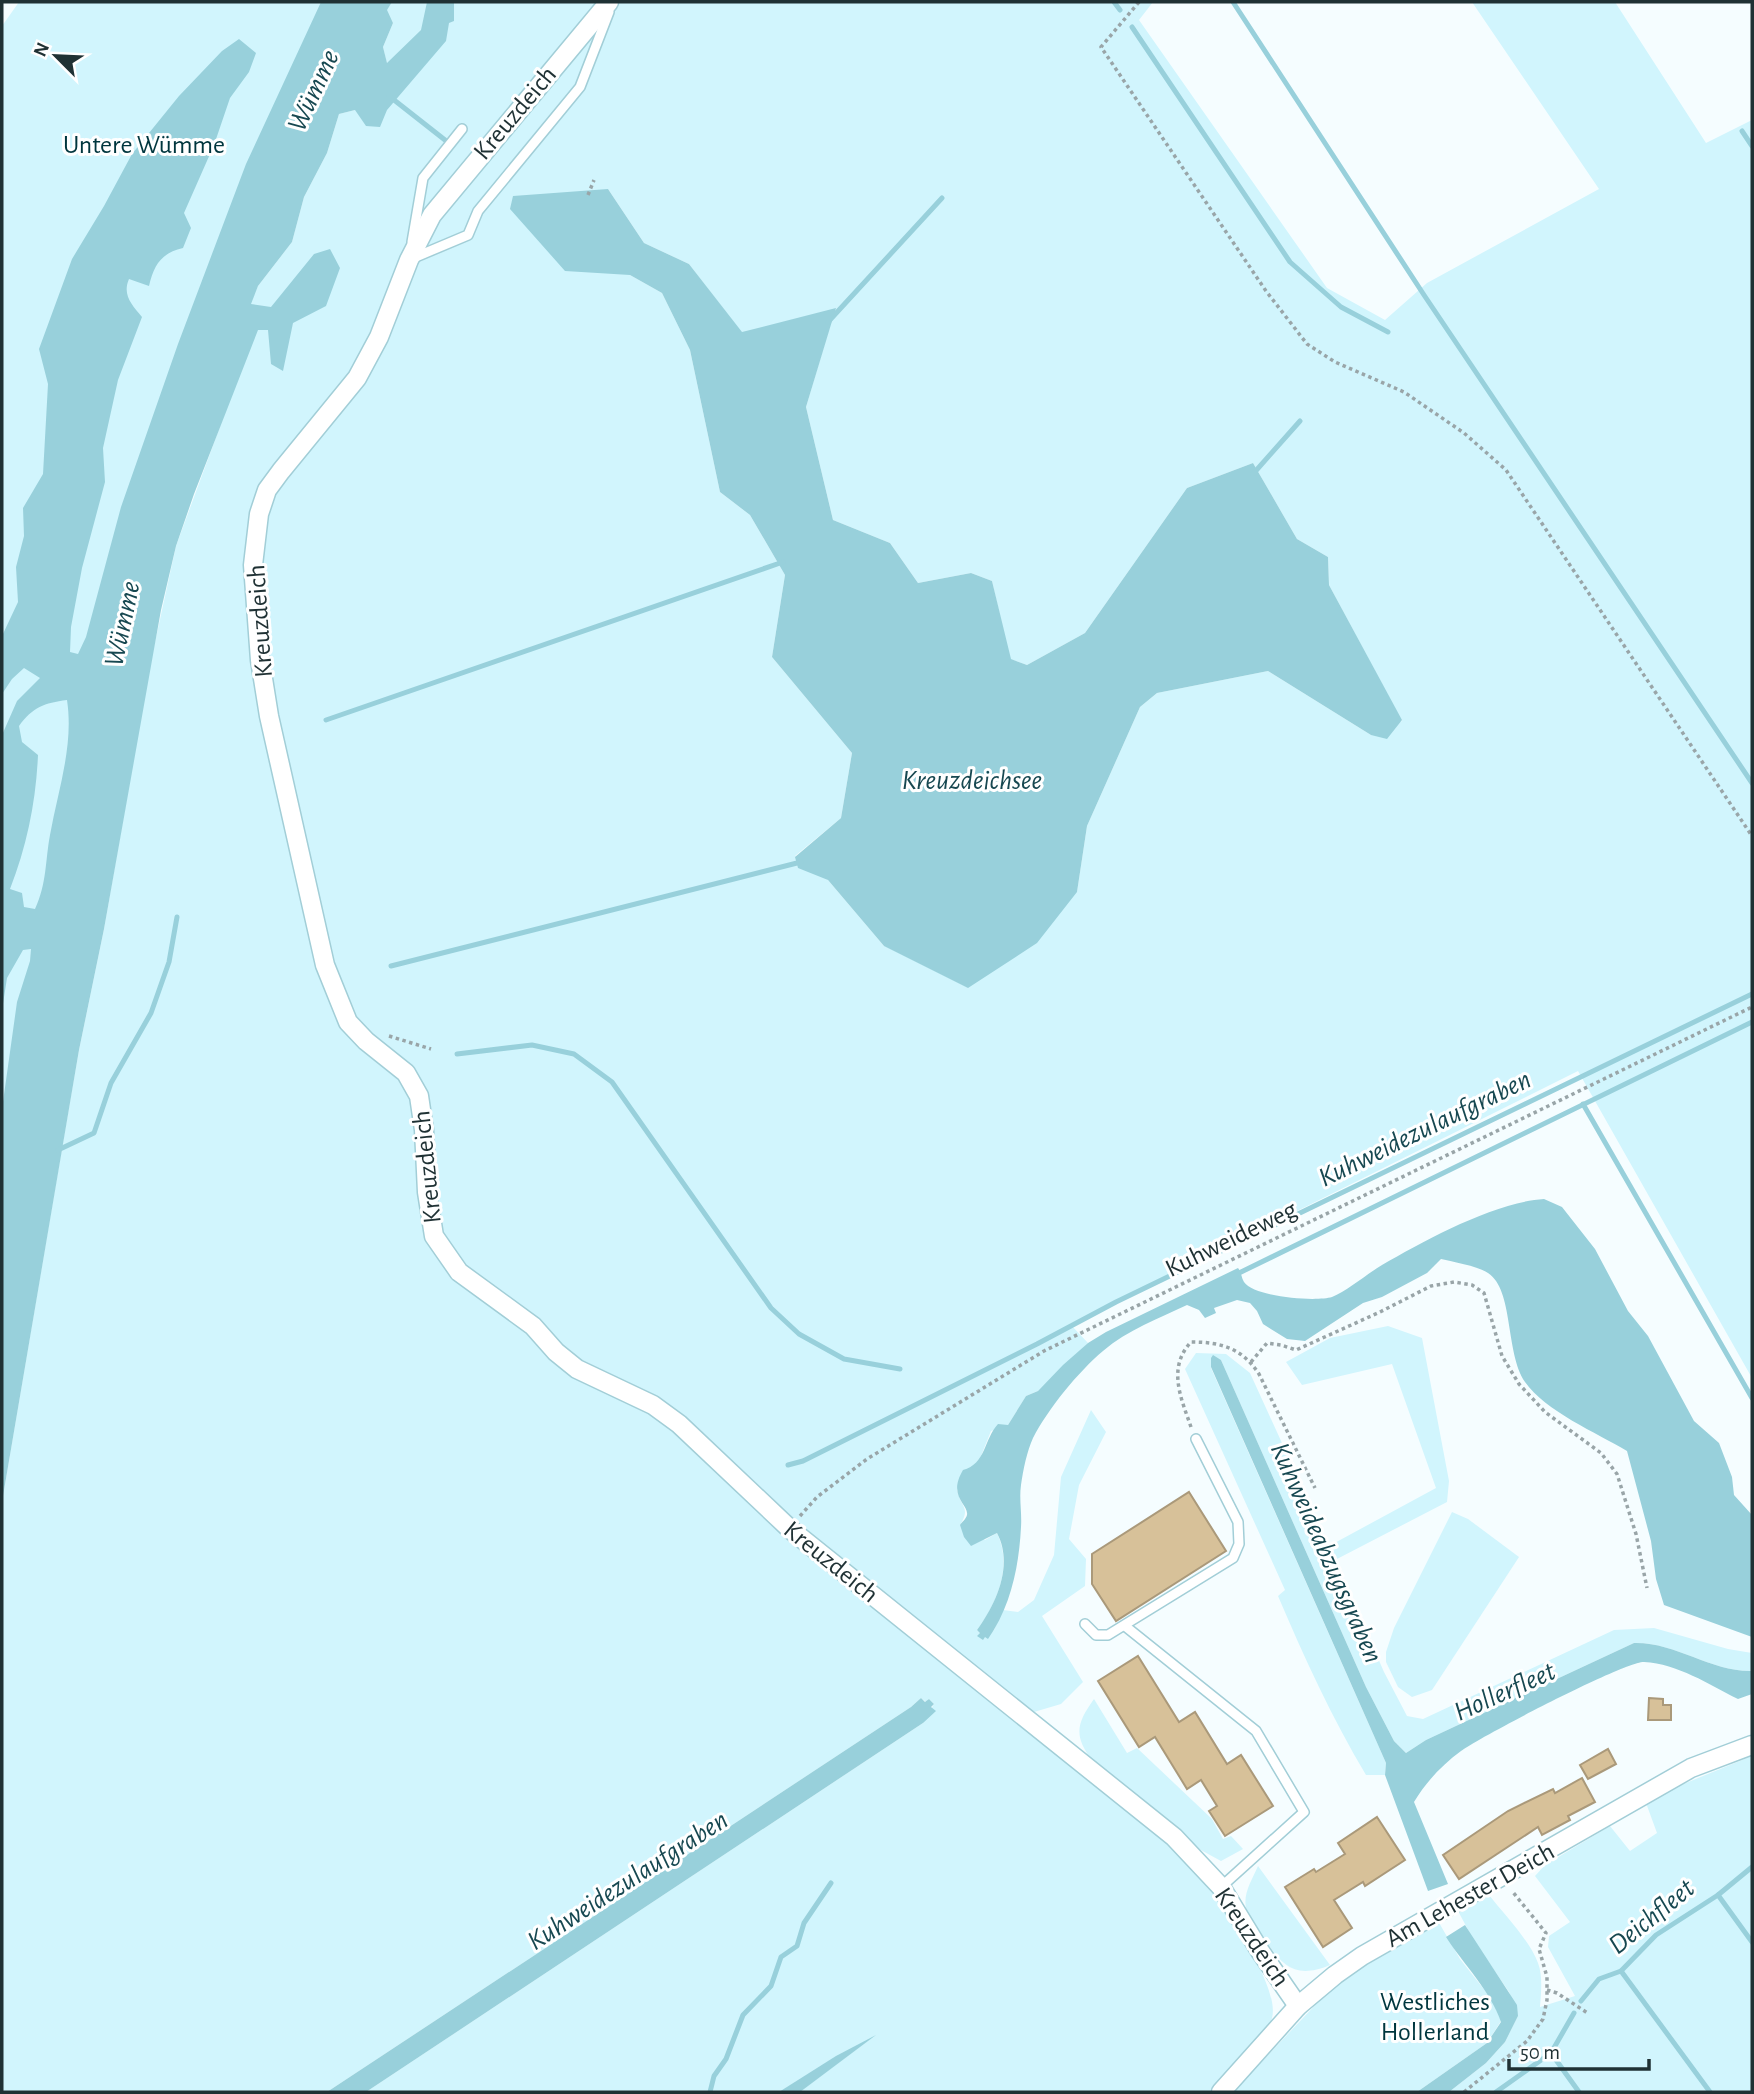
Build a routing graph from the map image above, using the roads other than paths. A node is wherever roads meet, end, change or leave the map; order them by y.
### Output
1 (611, 2) edge
2 (462, 129) dead end
3 (410, 260) junction
4 (1196, 1439) road end
5 (1084, 1624) dead end
6 (1125, 1626) junction
7 (1752, 1745) edge
8 (1221, 1887) junction
9 (1298, 2006) junction
10 (1221, 2092) edge

1 - 3 street, Kreuzdeich
1 - 3 lane
2 - 3 lane
3 - 8 street, Kreuzdeich
4 - 6 lane
5 - 6 lane
6 - 8 lane
7 - 9 street, Am Lehester Deich
8 - 9 street, Kreuzdeich
9 - 10 street, Am Lehester Deich

